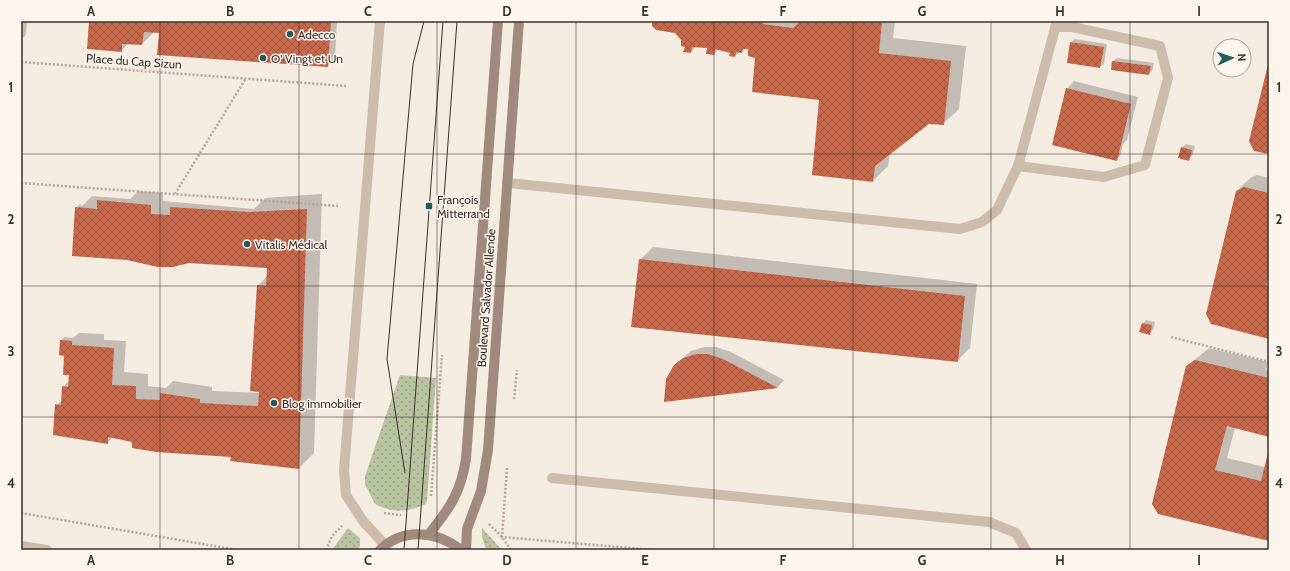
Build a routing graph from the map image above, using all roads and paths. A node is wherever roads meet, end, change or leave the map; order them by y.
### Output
1 (22, 21) edge
2 (380, 21) edge
3 (498, 21) edge
4 (519, 21) edge
5 (1056, 24) edge
6 (21, 33) edge
7 (21, 62) edge
8 (246, 78) junction
9 (346, 86) dead end
10 (1018, 166) junction
11 (21, 182) edge
12 (508, 183) junction
13 (175, 194) junction
14 (338, 206) dead end
15 (1171, 337) dead end
16 (442, 355) dead end
17 (1269, 362) edge
18 (552, 478) dead end
19 (428, 502) dead end
20 (378, 511) dead end
21 (21, 513) edge
22 (406, 515) dead end
23 (345, 523) dead end
24 (489, 524) dead end
25 (429, 534) junction
26 (502, 537) junction
27 (21, 546) edge
28 (382, 548) edge
29 (48, 550) edge
30 (238, 550) edge
31 (326, 550) edge
32 (461, 550) edge
33 (466, 550) edge
34 (511, 550) edge
35 (654, 550) edge
36 (1026, 550) edge

1 - 6 street
2 - 28 street
3 - 25 street, Boulevard Salvador Allende
4 - 12 street, Boulevard Salvador Allende
5 - 10 street
5 - 10 street
7 - 8 path, Place du Cap Sizun
8 - 9 path, Place du Cap Sizun
8 - 13 path
10 - 12 street
11 - 13 path
12 - 33 street, Boulevard Salvador Allende
13 - 14 path
15 - 17 path
16 - 19 path
18 - 36 street
20 - 22 path
21 - 30 path
23 - 31 path
24 - 26 path
25 - 28 street
25 - 32 street
26 - 34 path
26 - 35 path
27 - 29 street

